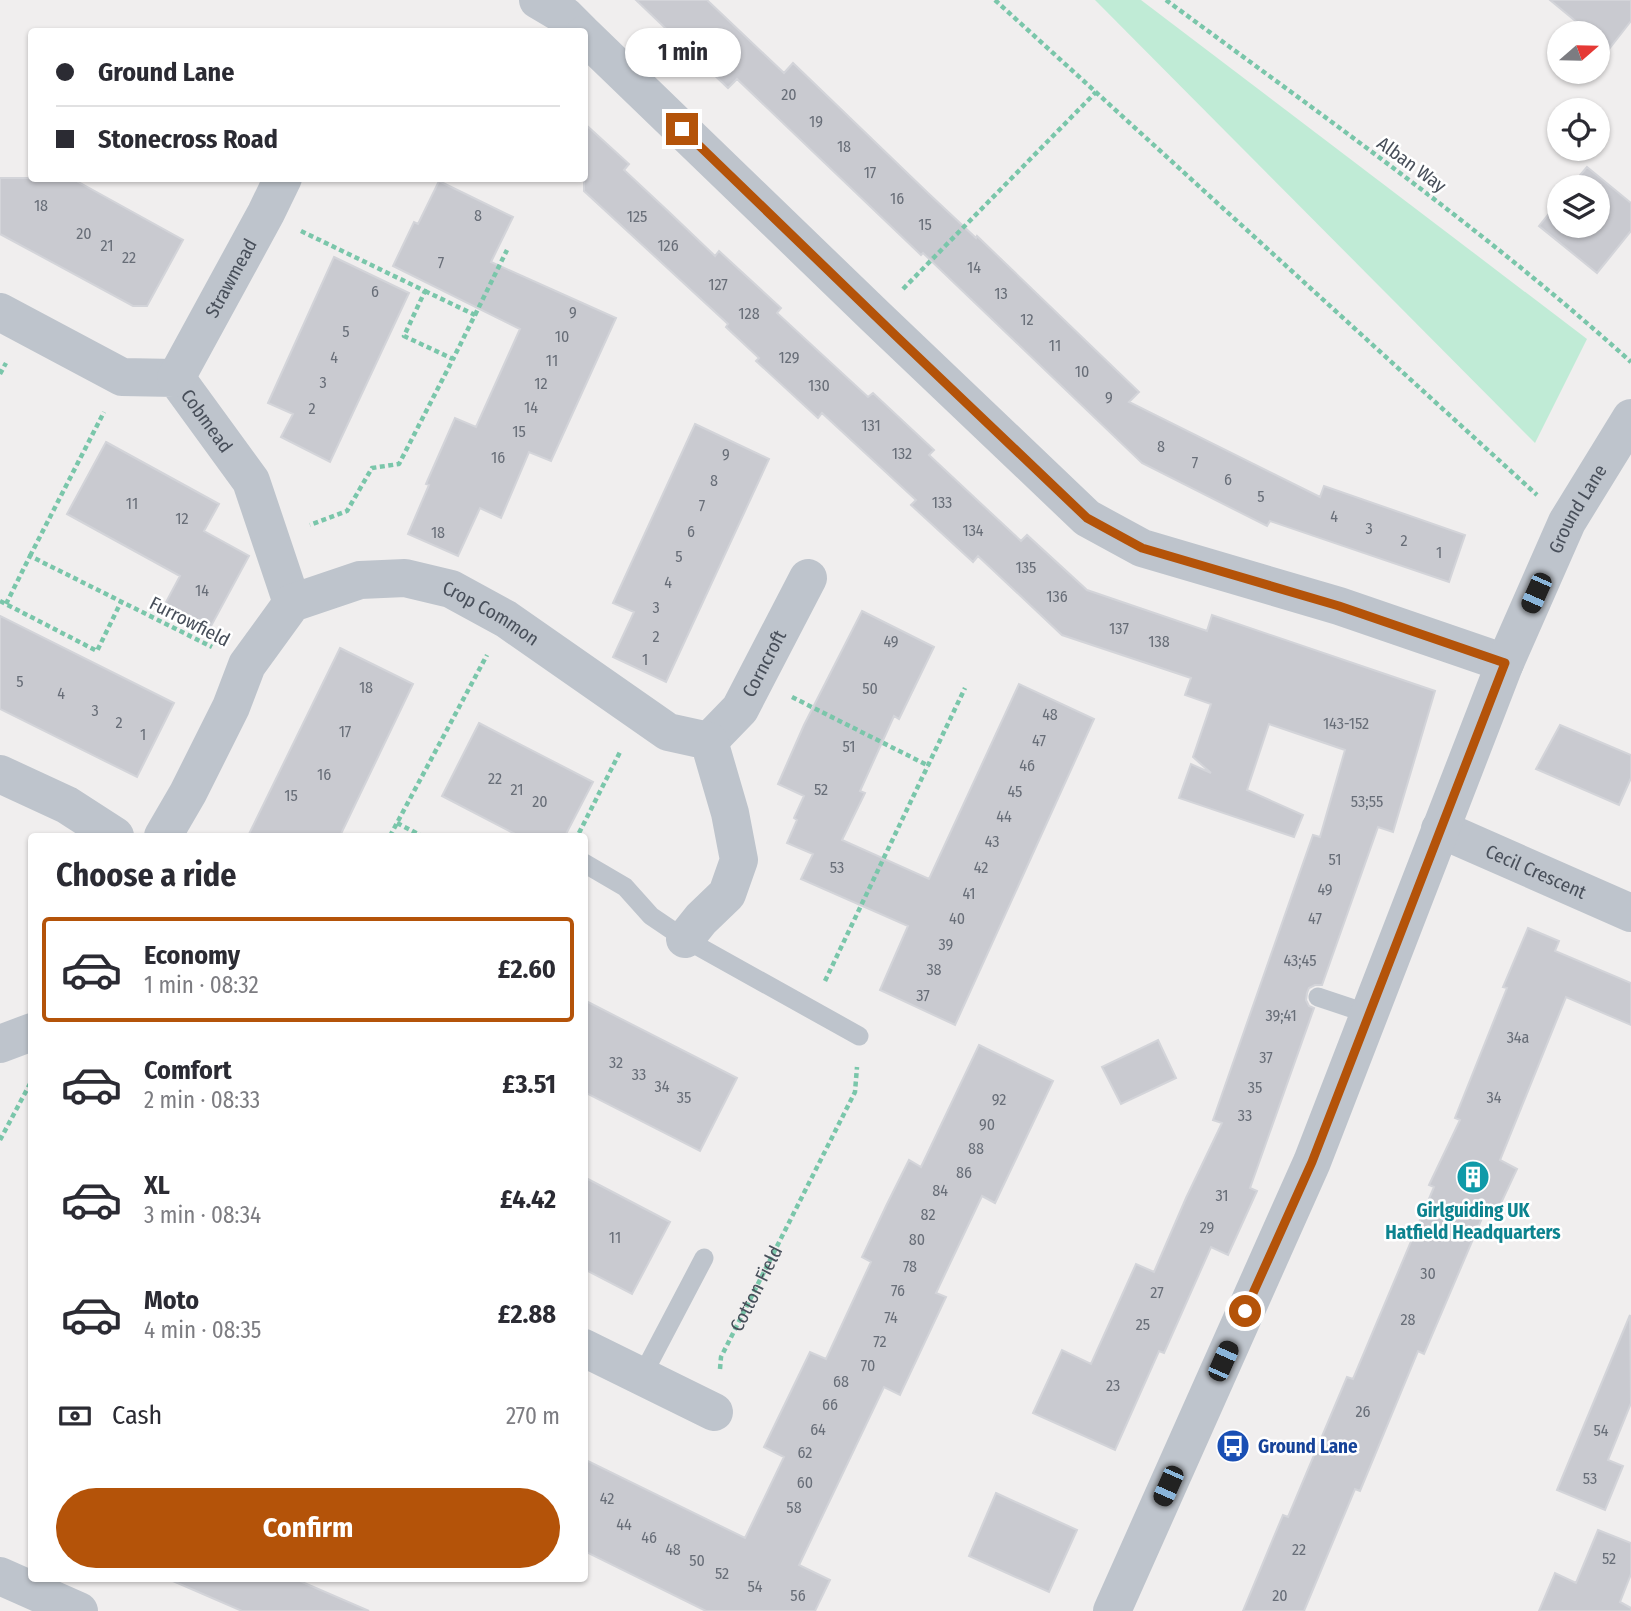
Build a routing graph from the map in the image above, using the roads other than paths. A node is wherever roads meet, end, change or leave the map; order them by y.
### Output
1 (538, 0) edge
2 (578, 28) edge
3 (588, 38) edge
4 (281, 182) edge
5 (0, 312) edge
6 (176, 378) junction
7 (1631, 418) edge
8 (808, 578) dead end
9 (292, 603) junction
10 (1505, 663) junction
11 (709, 741) junction
12 (0, 774) edge
13 (1440, 829) junction
14 (110, 833) edge
15 (165, 833) edge
16 (588, 865) edge
17 (1631, 913) edge
18 (685, 939) junction
19 (1318, 996) dead end
20 (1369, 1014) junction
21 (28, 1034) edge
22 (859, 1035) road end
23 (0, 1044) edge
24 (704, 1258) dead end
25 (588, 1350) edge
26 (642, 1376) junction
27 (714, 1412) road end
28 (0, 1576) edge
29 (79, 1611) edge
30 (1112, 1611) edge

1 - 2 street
3 - 10 street
4 - 6 street, Strawmead
5 - 6 street, Cobmead
6 - 9 street, Cobmead
7 - 10 street, Ground Lane
8 - 11 street, Corncroft
9 - 11 street, Crop Common
9 - 15 street
10 - 13 street, Ground Lane
11 - 18 street
12 - 14 street
13 - 17 street, Cecil Crescent
13 - 20 street, Ground Lane
16 - 18 lane
18 - 22 lane
19 - 20 lane
20 - 30 street, Ground Lane
21 - 23 street
24 - 26 lane
25 - 26 street
26 - 27 street
28 - 29 street

